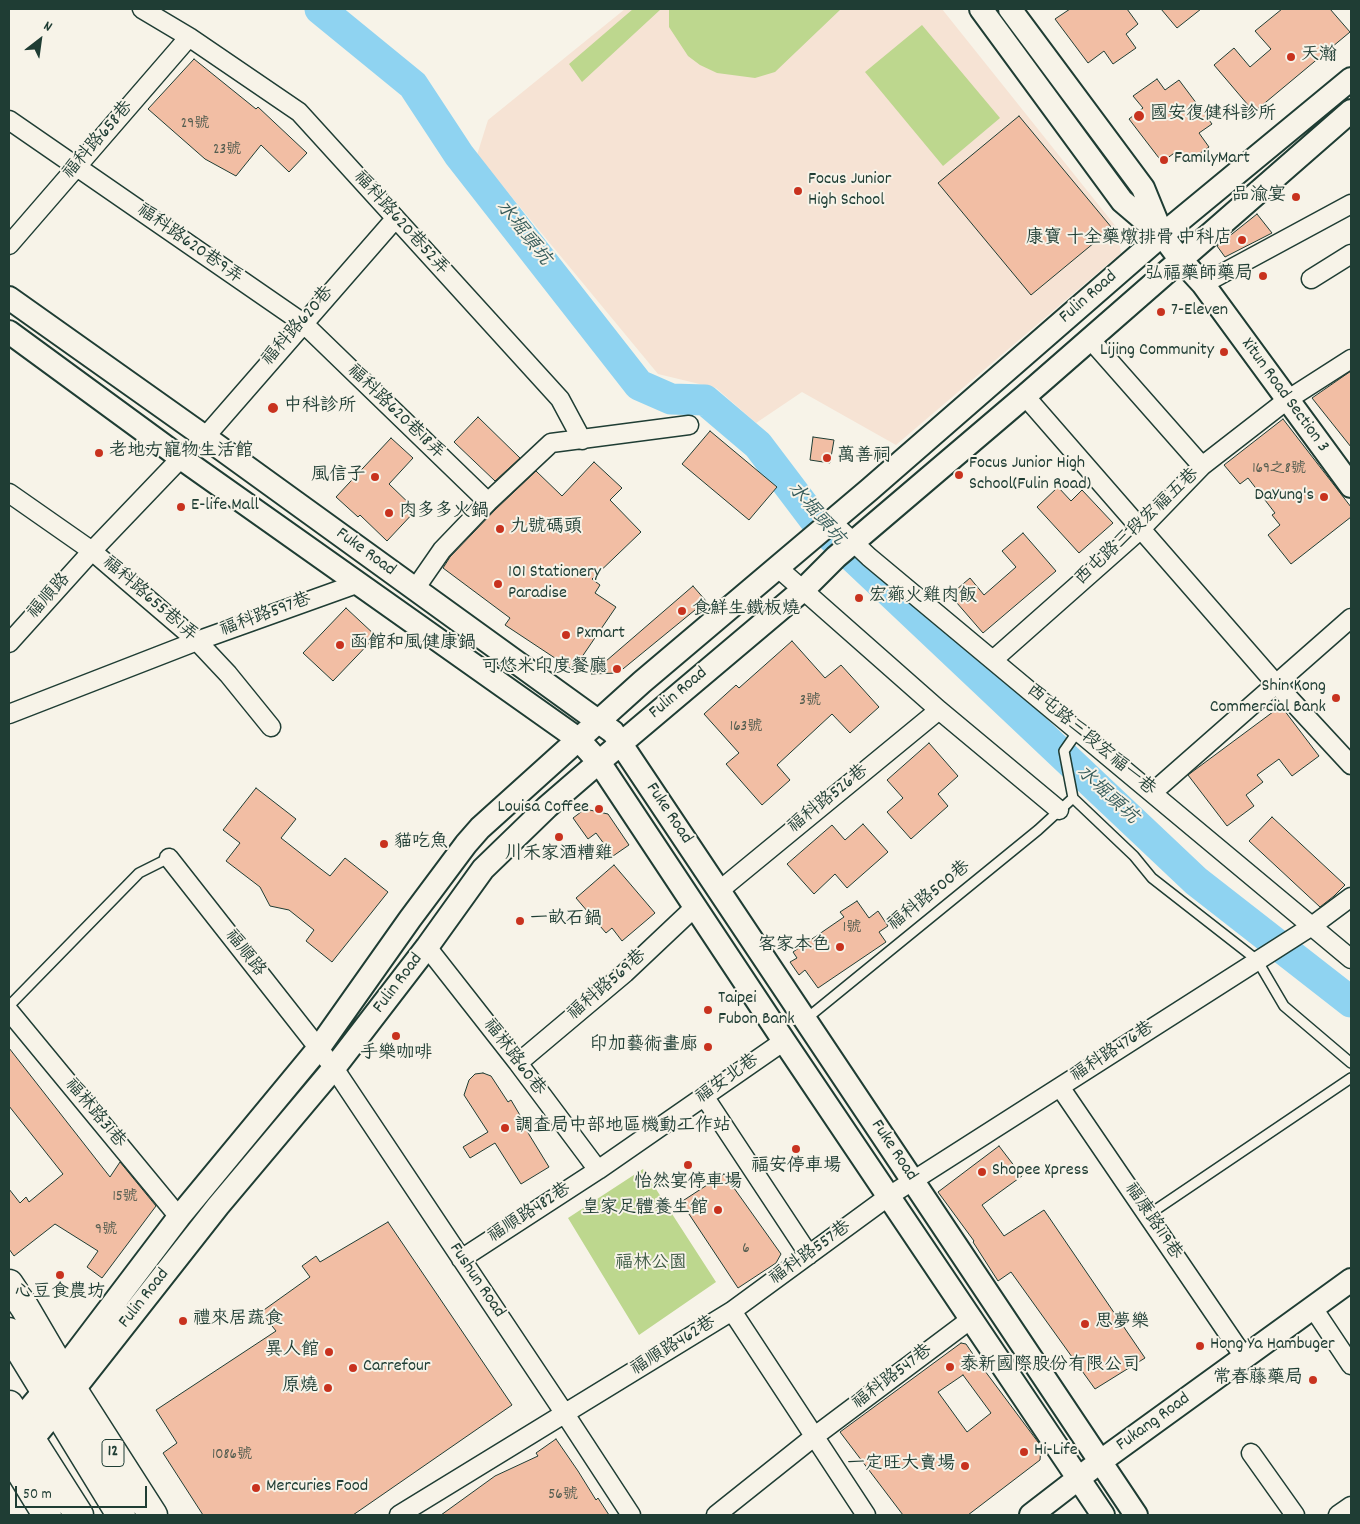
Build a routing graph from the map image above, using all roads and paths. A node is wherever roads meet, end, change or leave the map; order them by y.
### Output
1 (142, 9) edge
2 (981, 9) edge
3 (1010, 9) edge
4 (189, 37) junction
5 (1351, 79) edge
6 (1351, 111) edge
7 (9, 120) edge
8 (76, 167) junction
9 (1351, 204) edge
10 (395, 219) junction
11 (1162, 235) junction
12 (9, 245) edge
13 (1351, 254) edge
14 (1180, 259) junction
15 (1310, 279) dead end
16 (1202, 284) junction
17 (9, 298) edge
18 (302, 323) junction
19 (9, 332) edge
20 (1090, 339) junction
21 (1351, 359) edge
22 (1025, 396) junction
23 (1287, 400) junction
24 (689, 425) dead end
25 (205, 437) junction
26 (582, 440) junction
27 (181, 458) junction
28 (1202, 466) junction
29 (1351, 486) edge
30 (9, 493) edge
31 (488, 502) junction
32 (822, 528) junction
33 (1141, 529) junction
34 (853, 542) junction
35 (92, 551) junction
36 (777, 567) junction
37 (359, 583) junction
38 (416, 589) junction
39 (804, 589) junction
40 (1351, 618) edge
41 (197, 641) junction
42 (9, 642) edge
43 (993, 660) junction
44 (1276, 684) junction
45 (939, 710) junction
46 (9, 714) edge
47 (598, 721) junction
48 (271, 727) dead end
49 (1078, 731) junction
50 (578, 739) junction
51 (621, 743) junction
52 (599, 762) junction
53 (1351, 765) edge
54 (1152, 792) junction
55 (1073, 798) junction
56 (1059, 810) junction
57 (169, 858) joint
58 (720, 890) junction
59 (1351, 897) edge
60 (696, 906) junction
61 (1308, 928) junction
62 (427, 947) junction
63 (1351, 959) edge
64 (1258, 960) junction
65 (9, 1006) edge
66 (9, 1012) edge
67 (806, 1019) junction
68 (784, 1041) junction
69 (318, 1049) junction
70 (518, 1063) junction
71 (1351, 1063) edge
72 (334, 1068) junction
73 (1351, 1078) edge
74 (1060, 1087) junction
75 (704, 1096) junction
76 (598, 1170) junction
77 (914, 1181) junction
78 (889, 1196) junction
79 (1148, 1215) junction
80 (179, 1217) junction
81 (809, 1255) junction
82 (461, 1259) junction
83 (1351, 1280) edge
84 (9, 1284) edge
85 (1313, 1308) junction
86 (732, 1311) junction
87 (971, 1320) junction
88 (9, 1332) edge
89 (1244, 1357) junction
90 (1351, 1365) edge
91 (59, 1390) junction
92 (565, 1414) junction
93 (15, 1436) edge
94 (815, 1436) junction
95 (1251, 1453) dead end
96 (1101, 1461) junction
97 (1078, 1478) junction
98 (1351, 1506) edge
99 (47, 1515) edge
100 (79, 1515) edge
101 (121, 1515) edge
102 (153, 1515) edge
103 (400, 1515) edge
104 (631, 1515) edge
105 (716, 1515) edge
106 (866, 1515) edge
107 (1031, 1515) edge
108 (1103, 1515) edge
109 (1136, 1515) edge
110 (1295, 1515) edge
111 (1338, 1515) edge

1 - 4 street, 福科路620巷52弄
2 - 11 street, Xitun Road Section 3
3 - 11 street, Xitun Road Section 3
4 - 8 street, 福科路658巷
4 - 10 street, 福科路620巷52弄
5 - 11 street, Fulin Road
6 - 14 street, Fulin Road
7 - 8 street, 福科路620巷9弄
8 - 12 street, 福科路658巷
8 - 18 street, 福科路620巷9弄
9 - 16 street
10 - 18 street, 福科路620巷
10 - 26 street, 福科路620巷52弄
11 - 14 street, Xitun Road Section 3
11 - 32 street, Fulin Road
13 - 15 street
14 - 16 street, Xitun Road Section 3
14 - 20 street, Fulin Road
16 - 23 street, Xitun Road Section 3
17 - 25 street, Fuke Road
18 - 25 street, 福科路620巷
18 - 31 street, 福科路620巷18弄
19 - 27 street, Fuke Road
20 - 22 street, Fulin Road
20 - 28 street
21 - 23 street, 西屯路三段宏福五巷
22 - 33 street
22 - 34 street, Fulin Road
23 - 28 street, 西屯路三段宏福五巷
23 - 29 street, Xitun Road Section 3
24 - 26 street
25 - 38 street, Fuke Road
26 - 31 street
27 - 35 street, 福順路
27 - 37 street, Fuke Road
28 - 33 street, 西屯路三段宏福五巷
30 - 35 street, 福科路655巷1弄
31 - 38 street
32 - 34 street, 西屯路三段宏福一巷
32 - 36 street, Fulin Road
33 - 43 street, 西屯路三段宏福五巷
33 - 44 street
34 - 39 street, Fulin Road
34 - 43 street, 西屯路三段宏福一巷
35 - 41 street, 福科路655巷1弄
35 - 42 street, 福順路
36 - 39 street
36 - 47 street, Fulin Road
37 - 41 street, 福科路597巷
37 - 50 street, Fuke Road
38 - 47 street, Fuke Road
39 - 45 street
39 - 51 street, Fulin Road
40 - 44 street
41 - 46 street, 福科路597巷
41 - 48 street, 福科路655巷1弄
43 - 49 street, 西屯路三段宏福一巷
44 - 53 street
44 - 54 street
45 - 56 street
45 - 58 street, 福科路526巷
47 - 50 street, Fulin Road
47 - 51 street, Fuke Road
49 - 54 street, 西屯路三段宏福一巷
49 - 55 lane
50 - 52 street, Fuke Road
50 - 69 street, Fulin Road
51 - 52 street, Fulin Road
51 - 58 street, Fuke Road
52 - 60 street, Fuke Road
52 - 62 street, Fulin Road
54 - 61 street, 西屯路三段宏福一巷
55 - 56 lane, 福科路500巷
55 - 64 lane
56 - 67 lane, 福科路500巷
57 - 65 lane
57 - 69 street, 福順路
58 - 67 street, Fuke Road
59 - 61 street, 福科路476巷
60 - 68 street, Fuke Road
60 - 70 street, 福科路569巷
61 - 63 street, 西屯路三段宏福一巷
61 - 64 street, 福科路476巷
62 - 70 street, 福林路60巷
62 - 72 street, Fulin Road
64 - 71 lane
64 - 74 street, 福科路476巷
66 - 80 street, 福林路31巷
67 - 77 street, Fuke Road
68 - 75 street, 福安北巷
68 - 78 street, Fuke Road
69 - 72 street, Fushun Road
69 - 80 street, Fulin Road
70 - 76 street, 福林路60巷
72 - 82 street, Fushun Road
72 - 91 street, Fulin Road
73 - 79 lane
74 - 77 street, 福科路476巷
74 - 79 street, 福康路119巷
75 - 76 street, 福安北巷
75 - 81 street
76 - 82 street, 福順路482巷
77 - 78 street, 福科路476巷
77 - 96 street, Fuke Road
78 - 81 street, 福科路557巷
78 - 87 street, Fuke Road
79 - 89 street, 福康路119巷
80 - 91 street, Fulin Road
81 - 86 street, 福科路557巷
82 - 92 street, Fushun Road
83 - 85 street, Fukang Road
84 - 91 main road, 12
85 - 89 street, Fukang Road
85 - 90 street
86 - 92 street, 福順路462巷
86 - 94 street, 福順路462巷
87 - 94 street, 福科路547巷
87 - 97 street, Fuke Road
88 - 91 main road, 12
89 - 96 street, Fukang Road
91 - 93 street, Fulin Road
91 - 101 main road, 12
91 - 102 main road, 12
92 - 103 street, 福順路462巷
92 - 104 street, Fushun Road
93 - 99 main road
93 - 100 main road
94 - 105 street, 福科路547巷
94 - 106 street, 福順路462巷
95 - 110 street
96 - 97 street, Fukang Road
96 - 109 street, Fuke Road
97 - 107 street, Fukang Road
97 - 108 street, Fuke Road
98 - 111 street

